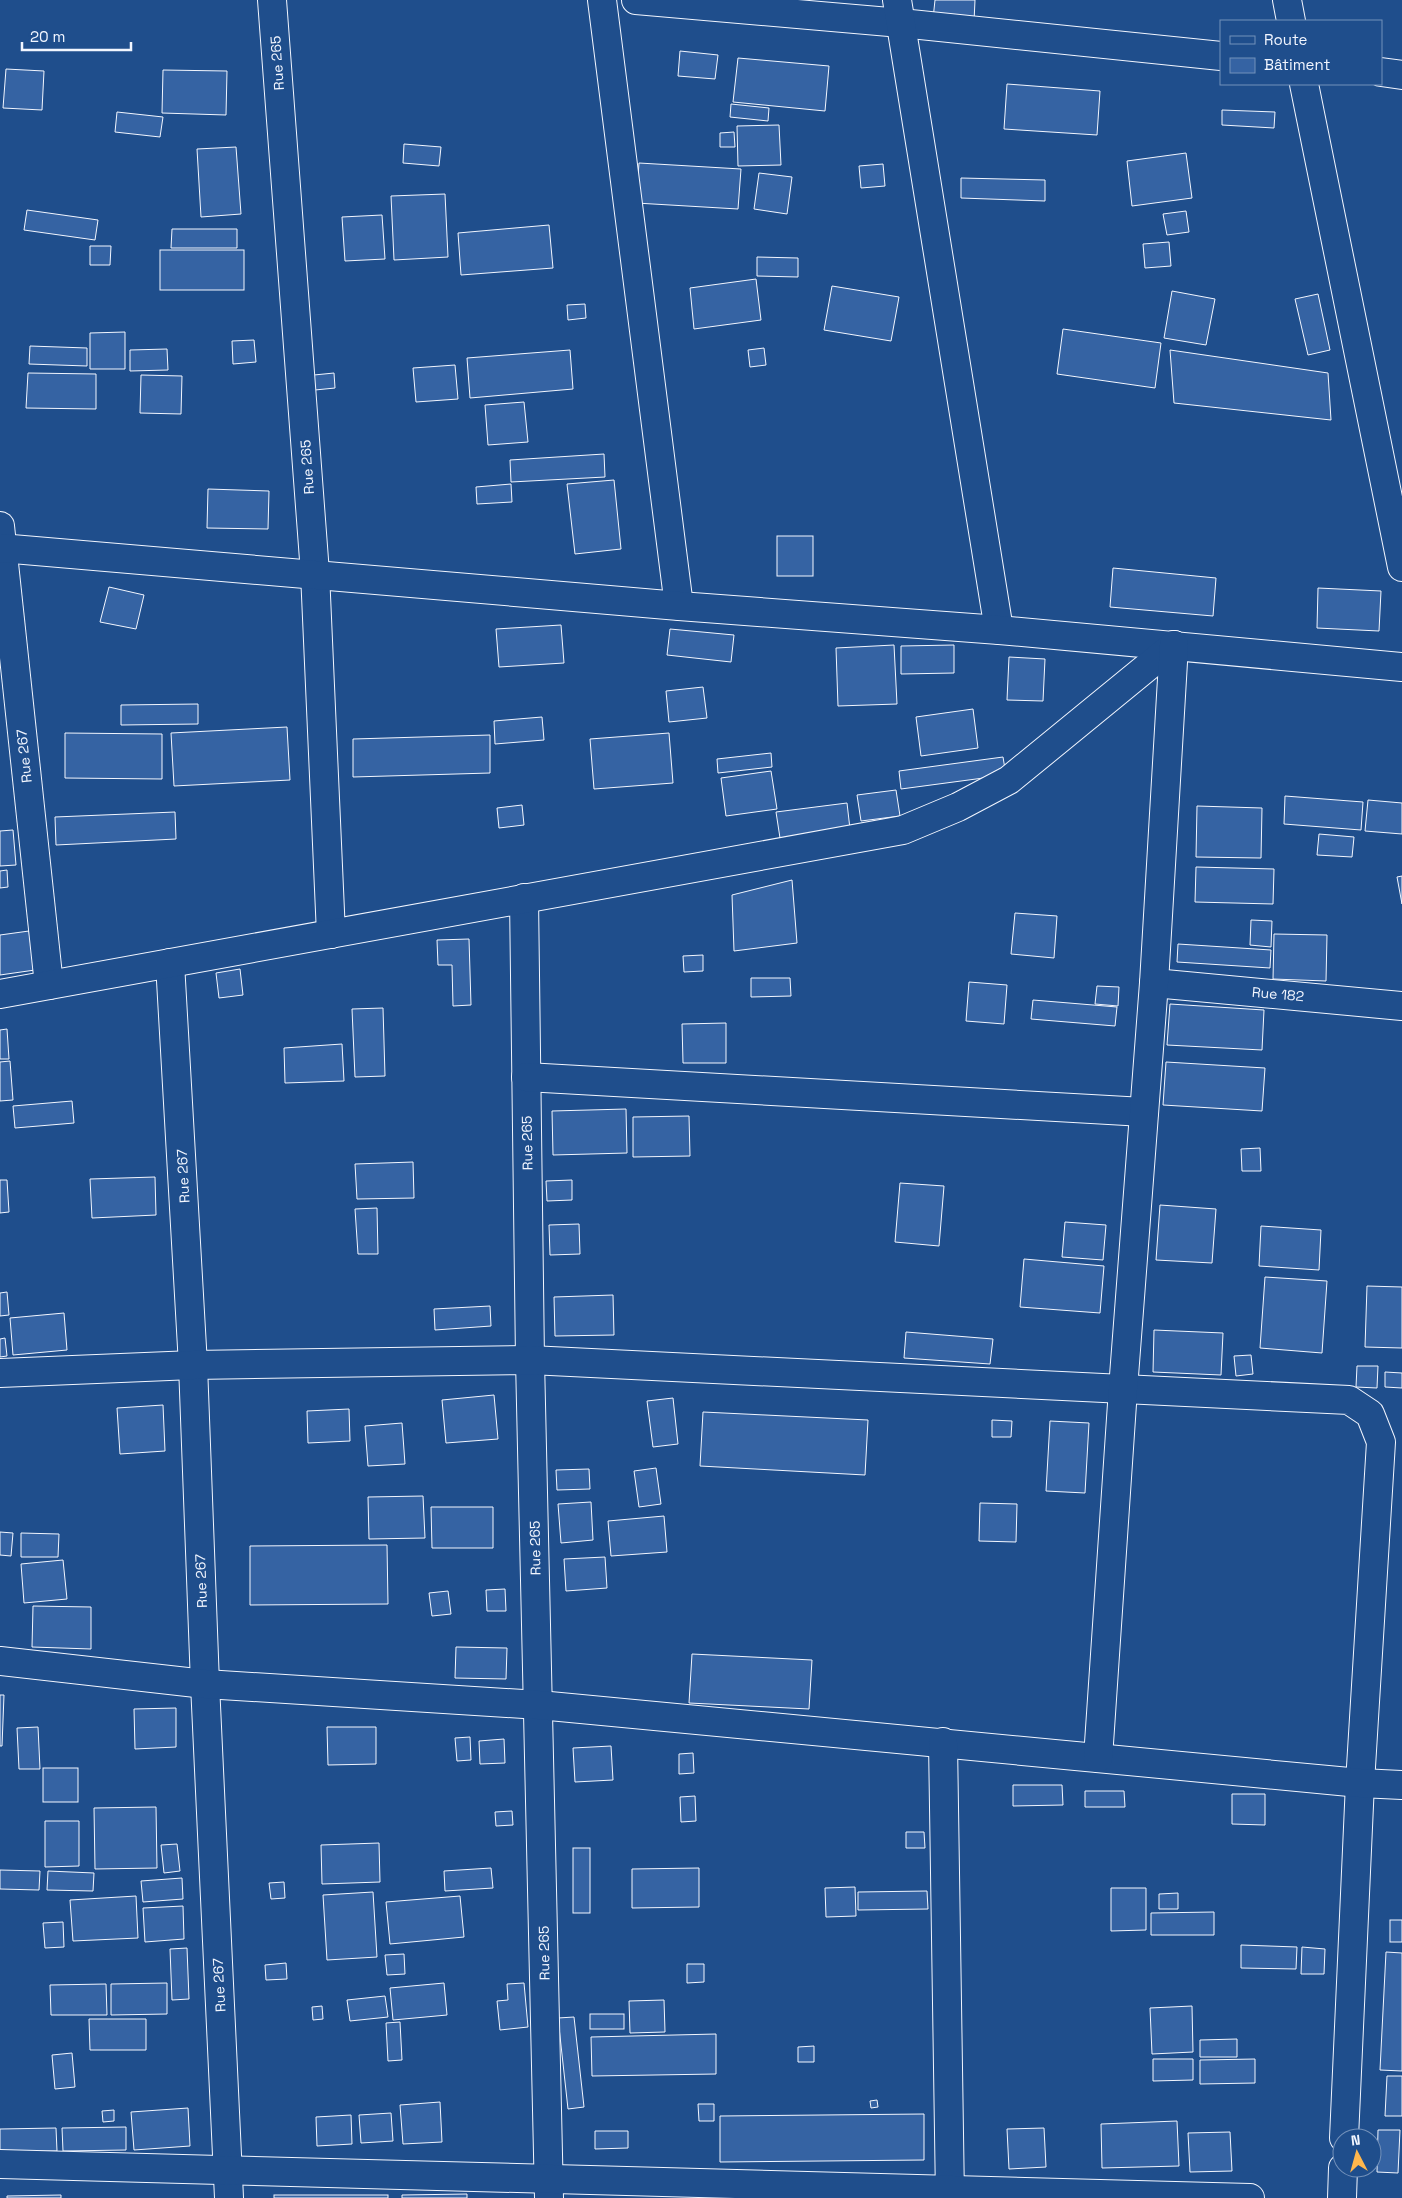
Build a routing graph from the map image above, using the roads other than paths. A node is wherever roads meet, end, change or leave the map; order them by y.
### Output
1 (272, 0) edge
2 (602, 0) edge
3 (636, 0) edge
4 (1287, 0) edge
5 (899, 11) edge
6 (1291, 20) edge
7 (1220, 56) edge
8 (1382, 72) edge
9 (1402, 74) edge
10 (1304, 85) edge
11 (1, 541) edge
12 (1402, 567) edge
13 (315, 574) junction
14 (679, 606) junction
15 (999, 630) junction
16 (1174, 645) junction
17 (1402, 667) edge
18 (524, 898) junction
19 (331, 934) junction
20 (170, 963) junction
21 (1154, 983) junction
22 (49, 985) junction
23 (0, 994) edge
24 (1402, 1006) edge
25 (526, 1078) junction
26 (1144, 1112) junction
27 (530, 1360) junction
28 (194, 1366) junction
29 (0, 1373) edge
30 (1123, 1390) junction
31 (0, 1661) edge
32 (205, 1684) junction
33 (539, 1705) junction
34 (943, 1742) junction
35 (1098, 1758) junction
36 (1360, 1783) junction
37 (1402, 1785) edge
38 (1344, 2128) edge
39 (0, 2164) edge
40 (227, 2170) junction
41 (1343, 2178) edge
42 (548, 2188) edge
43 (950, 2194) edge
44 (229, 2198) edge
45 (1250, 2198) edge
46 (1342, 2198) edge

1 - 13 street, Rue 265
2 - 14 street
3 - 5 street
4 - 6 street
5 - 7 street
5 - 15 street
8 - 9 street
10 - 12 street
11 - 13 street
11 - 22 street, Rue 267
13 - 14 street
13 - 19 street, Rue 265
14 - 15 street
15 - 16 street
16 - 17 street
16 - 18 street
16 - 21 street
18 - 19 street
18 - 25 street, Rue 265
19 - 20 street
20 - 22 street
20 - 28 street, Rue 267
21 - 24 street, Rue 182
21 - 26 street
22 - 23 street
25 - 26 street
25 - 27 street, Rue 265
26 - 30 street
27 - 28 street
27 - 30 street
27 - 33 street, Rue 265
28 - 29 street
28 - 32 street, Rue 267
30 - 35 street
30 - 36 street
31 - 32 street
32 - 33 street
32 - 40 street, Rue 267
33 - 34 street
33 - 42 street, Rue 265
34 - 35 street
34 - 43 street
35 - 36 street
36 - 37 street
36 - 38 street
39 - 40 street
40 - 42 street
40 - 44 street, Rue 267
41 - 46 street
42 - 43 street
43 - 45 street

